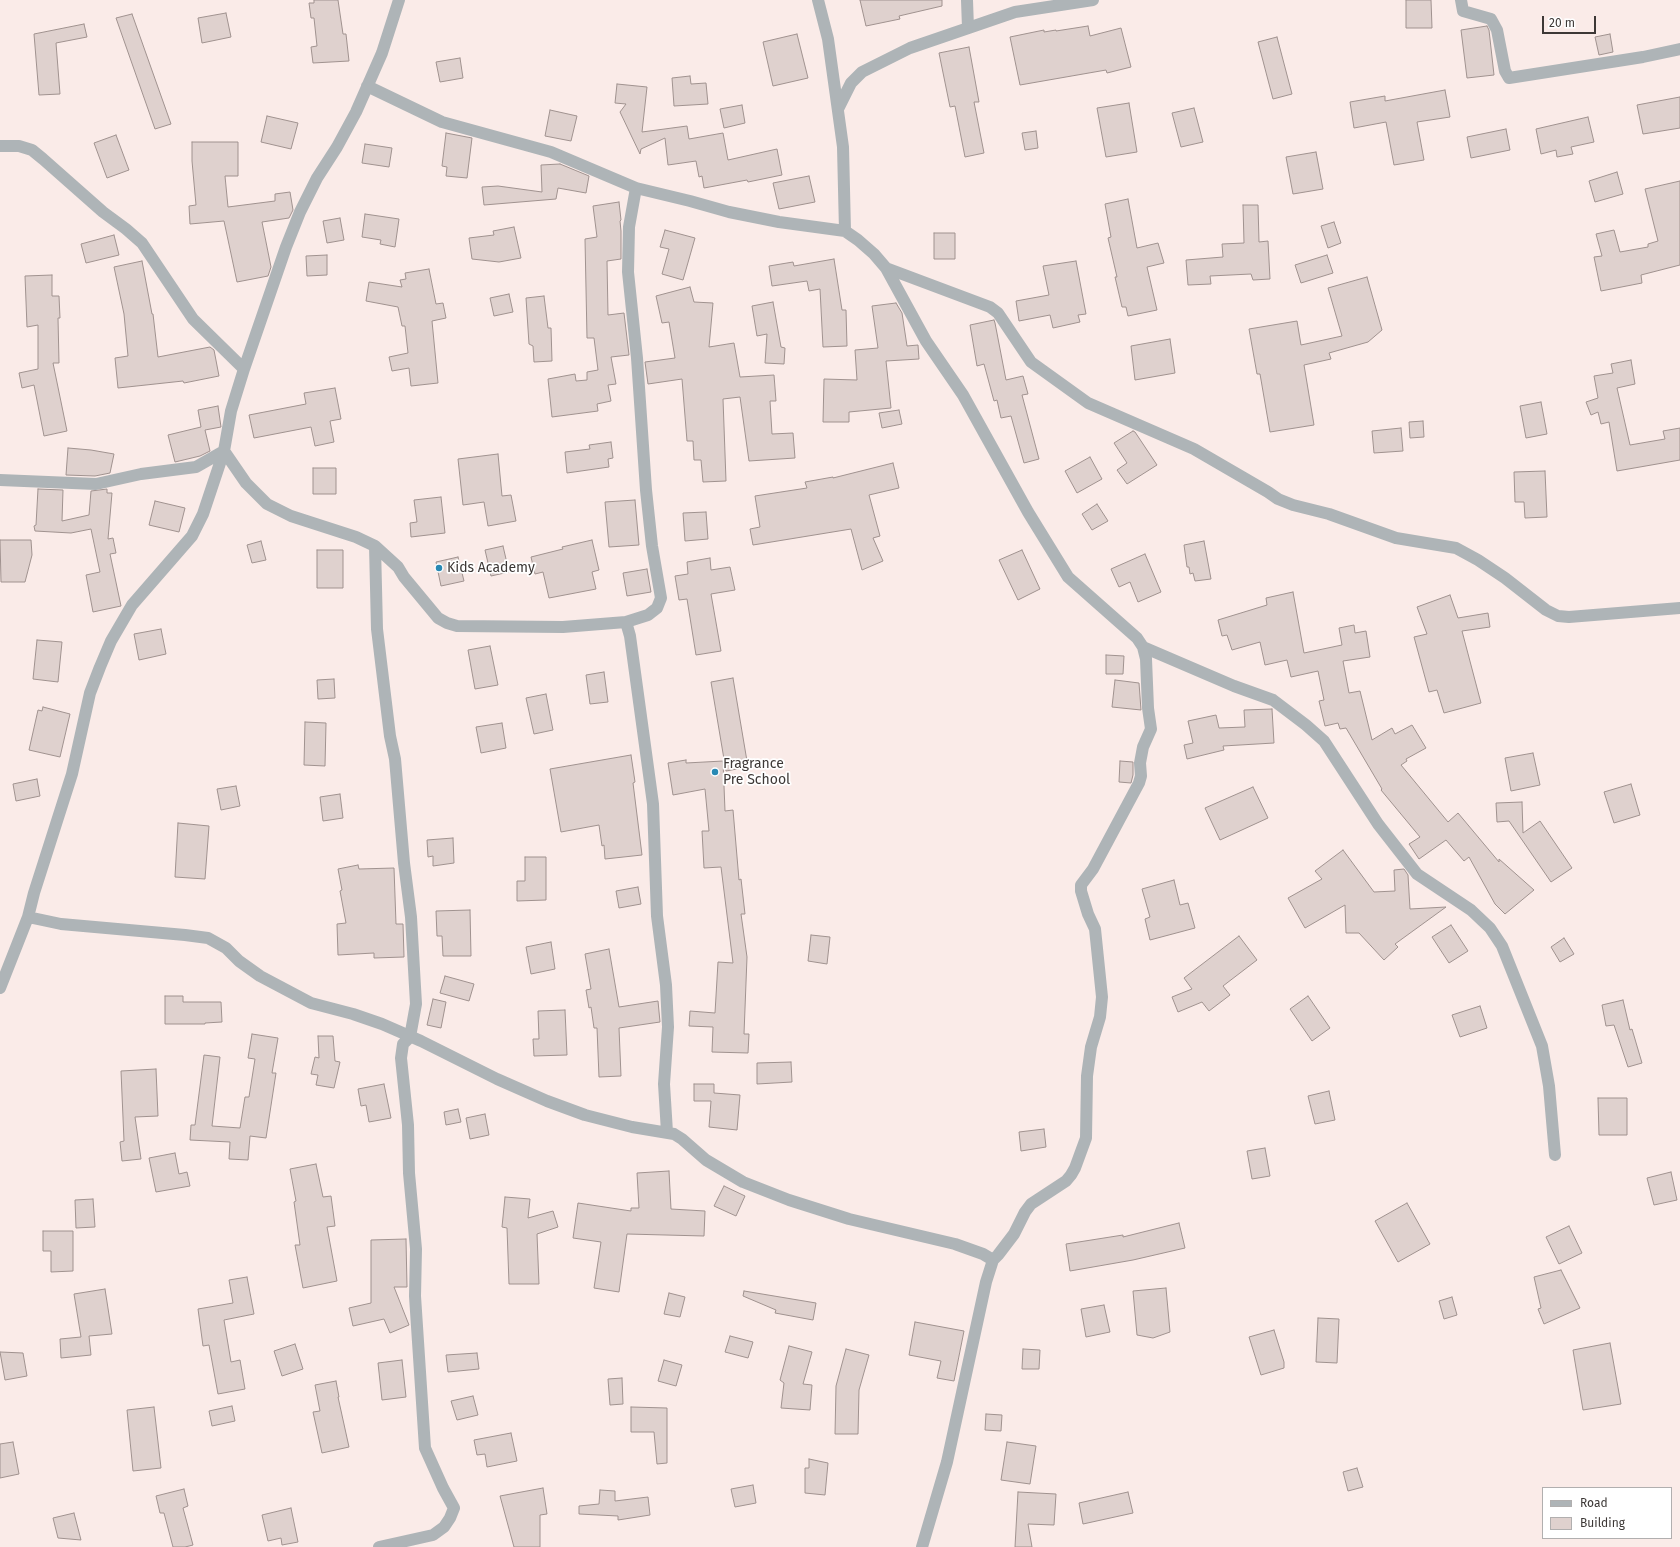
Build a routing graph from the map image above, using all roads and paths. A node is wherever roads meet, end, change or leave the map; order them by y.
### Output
1 (399, 0) edge
2 (818, 0) edge
3 (967, 0) edge
4 (1093, 0) edge
5 (1461, 0) edge
6 (968, 28) junction
7 (1680, 49) edge
8 (367, 86) junction
9 (838, 109) junction
10 (0, 146) edge
11 (636, 188) junction
12 (845, 231) junction
13 (886, 268) junction
14 (244, 370) junction
15 (224, 451) junction
16 (0, 480) edge
17 (375, 546) junction
18 (1680, 608) edge
19 (626, 622) junction
20 (1143, 647) junction
21 (28, 917) junction
22 (0, 988) edge
23 (410, 1037) junction
24 (667, 1132) junction
25 (1556, 1155) dead end
26 (993, 1260) junction
27 (379, 1547) edge
28 (922, 1547) edge

1 - 8 street
2 - 9 street
3 - 6 street
4 - 6 street
5 - 7 street
6 - 9 street
8 - 11 street
8 - 14 street
9 - 12 street
10 - 14 street
11 - 12 street
11 - 19 street
12 - 13 street
13 - 18 street
13 - 20 street
14 - 15 street
15 - 16 street
15 - 17 street
15 - 21 street
17 - 19 street
17 - 23 street
19 - 24 street
20 - 25 street
20 - 26 street
21 - 22 street
21 - 23 street
23 - 24 street
23 - 27 street
24 - 26 street
26 - 28 street

